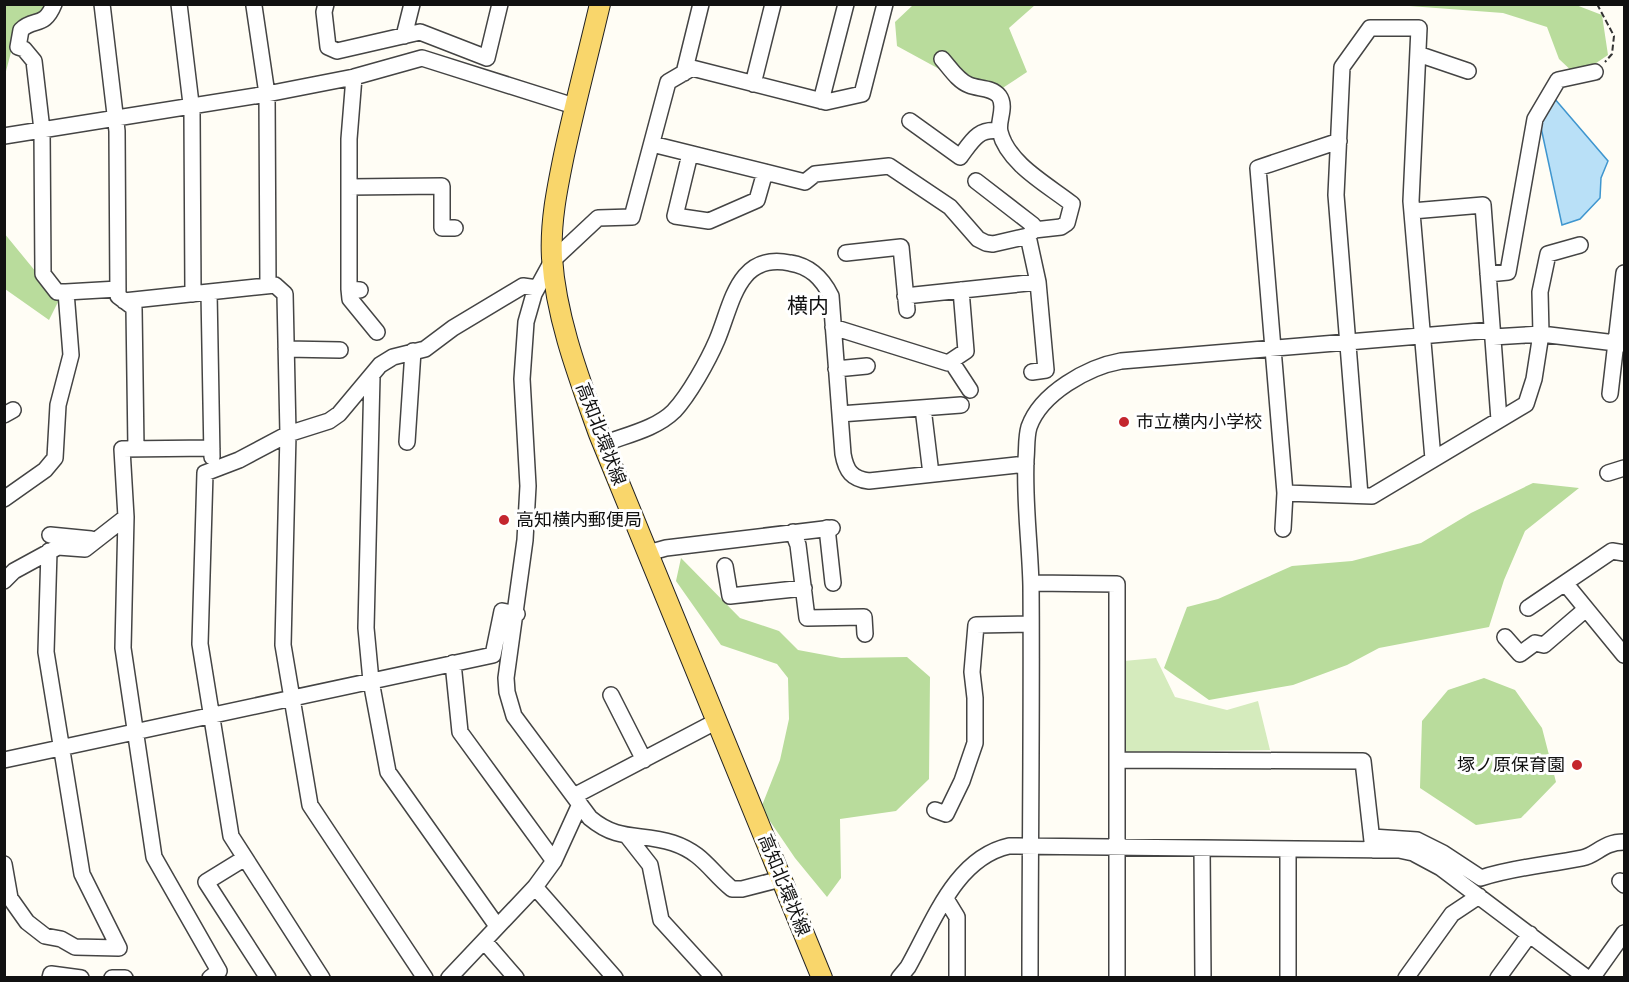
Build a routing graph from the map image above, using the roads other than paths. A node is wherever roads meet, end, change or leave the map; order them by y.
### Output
1 (54, 4) edge
2 (102, 4) edge
3 (178, 4) edge
4 (326, 4) edge
5 (412, 4) edge
6 (500, 4) edge
7 (600, 4) edge
8 (701, 4) edge
9 (773, 4) edge
10 (846, 4) edge
11 (885, 4) edge
12 (254, 6) edge
13 (404, 36) junction
14 (1418, 54) junction
15 (942, 59) dead end
16 (1468, 71) dead end
17 (1595, 72) road end
18 (684, 73) junction
19 (354, 77) junction
20 (753, 84) junction
21 (267, 94) junction
22 (821, 101) junction
23 (191, 106) junction
24 (574, 106) junction
25 (116, 119) junction
26 (910, 121) dead end
27 (42, 130) junction
28 (999, 131) junction
29 (4, 136) edge
30 (1338, 141) junction
31 (652, 144) junction
32 (690, 154) junction
33 (765, 172) junction
34 (976, 181) dead end
35 (349, 187) junction
36 (1412, 211) junction
37 (455, 228) dead end
38 (1031, 233) junction
39 (1580, 245) dead end
40 (846, 253) dead end
41 (552, 261) junction
42 (1624, 273) edge
43 (1488, 274) junction
44 (1038, 282) junction
45 (268, 286) junction
46 (537, 288) junction
47 (962, 290) junction
48 (66, 292) junction
49 (209, 292) junction
50 (193, 294) junction
51 (121, 295) junction
52 (833, 327) junction
53 (377, 332) dead end
54 (1493, 334) junction
55 (1540, 334) junction
56 (1422, 336) junction
57 (1348, 342) junction
58 (1620, 344) edge
59 (1273, 348) junction
60 (286, 349) junction
61 (340, 350) dead end
62 (413, 351) junction
63 (951, 361) junction
64 (867, 366) dead end
65 (836, 369) junction
66 (1032, 372) dead end
67 (372, 376) junction
68 (970, 390) dead end
69 (1610, 394) dead end
70 (961, 405) dead end
71 (923, 408) junction
72 (840, 414) junction
73 (1499, 420) junction
74 (288, 434) junction
75 (407, 442) dead end
76 (603, 444) junction
77 (212, 448) junction
78 (136, 449) junction
79 (1433, 459) junction
80 (1026, 464) junction
81 (1624, 468) edge
82 (213, 470) junction
83 (1608, 473) dead end
84 (931, 474) junction
85 (1285, 493) junction
86 (1360, 495) junction
87 (4, 499) edge
88 (126, 517) junction
89 (1283, 529) dead end
90 (793, 532) junction
91 (50, 535) dead end
92 (97, 539) junction
93 (49, 551) junction
94 (1624, 552) edge
95 (648, 553) junction
96 (724, 566) dead end
97 (4, 580) edge
98 (833, 583) dead end
99 (1031, 583) junction
100 (1565, 583) junction
101 (804, 588) junction
102 (1528, 608) dead end
103 (1586, 609) junction
104 (517, 614) junction
105 (1030, 624) junction
106 (865, 634) dead end
107 (1505, 637) dead end
108 (1624, 655) edge
109 (453, 663) junction
110 (371, 681) junction
111 (611, 695) dead end
112 (292, 698) junction
113 (212, 716) junction
114 (717, 721) junction
115 (135, 732) junction
116 (61, 748) junction
117 (4, 760) edge
118 (644, 760) junction
119 (1117, 760) junction
120 (577, 800) junction
121 (935, 810) dead end
122 (628, 837) junction
123 (1624, 842) edge
124 (1373, 844) junction
125 (1030, 847) junction
126 (1118, 848) junction
127 (1202, 848) junction
128 (1288, 849) junction
129 (245, 858) junction
130 (554, 861) junction
131 (4, 864) edge
132 (782, 879) junction
133 (535, 887) junction
134 (1479, 896) junction
135 (946, 899) junction
136 (497, 926) junction
137 (1624, 933) edge
138 (1530, 934) junction
139 (484, 941) junction
140 (50, 978) edge
141 (81, 978) edge
142 (112, 978) edge
143 (125, 978) edge
144 (210, 978) edge
145 (268, 978) edge
146 (322, 978) edge
147 (425, 978) edge
148 (449, 978) edge
149 (516, 978) edge
150 (615, 978) edge
151 (714, 978) edge
152 (822, 978) edge
153 (899, 978) edge
154 (957, 978) edge
155 (1030, 978) edge
156 (1116, 978) edge
157 (1203, 978) edge
158 (1288, 978) edge
159 (1406, 978) edge
160 (1498, 978) edge
161 (1589, 978) edge

1 - 27 street
2 - 25 street
3 - 23 street
4 - 13 street
5 - 13 street
6 - 13 street
7 - 24 main road, 高知北環状線
8 - 18 street
9 - 20 street
10 - 22 street
11 - 22 street
12 - 21 street
14 - 16 street
14 - 30 street
14 - 36 street
15 - 28 street
17 - 43 street
18 - 20 street
18 - 31 street
19 - 21 street
19 - 24 street
19 - 35 street
20 - 22 street
21 - 23 street
21 - 45 street
23 - 25 street
23 - 50 street
24 - 41 main road, 高知北環状線
25 - 27 street
25 - 51 street
26 - 28 street
27 - 29 street
27 - 48 street
28 - 38 street
30 - 57 street
30 - 59 street
31 - 32 street
31 - 41 street
32 - 33 street
32 - 33 street
33 - 38 street
34 - 38 street
35 - 37 street
35 - 53 street
36 - 43 street
36 - 56 street
38 - 44 street
39 - 55 street
40 - 47 street
41 - 46 street
41 - 76 main road, 高知北環状線
42 - 58 street
43 - 54 street
44 - 47 street
44 - 66 street
45 - 49 street
45 - 60 street
46 - 62 street
46 - 104 street
47 - 63 street
48 - 51 street
48 - 87 street
49 - 50 street
49 - 77 street
50 - 51 street
51 - 78 street
52 - 63 street
52 - 65 street
52 - 76 street
54 - 55 street
54 - 56 street
54 - 73 street
55 - 58 street
55 - 73 street
56 - 57 street
56 - 79 street
57 - 59 street
57 - 86 street
58 - 69 street
59 - 80 street
59 - 85 street
60 - 61 street
60 - 74 street
62 - 67 street
62 - 75 street
63 - 68 street
64 - 65 street
65 - 72 street
67 - 74 street
67 - 110 street
70 - 71 street
71 - 72 street
71 - 84 street
72 - 84 street
73 - 79 street
74 - 82 street
74 - 112 street
76 - 95 main road, 高知北環状線
77 - 78 street
77 - 82 street
78 - 88 street
79 - 86 street
80 - 84 street
80 - 99 street
81 - 83 street
82 - 113 street
85 - 86 street
85 - 89 street
88 - 92 street
88 - 115 street
90 - 95 street
90 - 98 street
90 - 101 street
91 - 92 street
92 - 93 street
93 - 97 street
93 - 116 street
94 - 100 street
95 - 114 main road, 高知北環状線
96 - 101 street
99 - 105 street
99 - 119 street
100 - 102 street
100 - 103 street
101 - 106 street
103 - 107 street
103 - 108 street
104 - 109 street
104 - 120 street
105 - 121 street
105 - 125 street
109 - 110 street
109 - 130 street
110 - 112 street
110 - 136 street
111 - 118 street
112 - 113 street
112 - 147 street
113 - 115 street
113 - 129 street
114 - 118 street
114 - 132 main road, 高知北環状線
115 - 116 street
115 - 144 street
116 - 117 street
116 - 131 street
118 - 120 street
119 - 124 street
119 - 126 street
120 - 122 street
120 - 130 street
122 - 132 street
122 - 151 street
123 - 124 street
124 - 128 street
124 - 134 street
125 - 126 street
125 - 135 street
125 - 155 street
126 - 127 street
126 - 156 street
127 - 128 street
127 - 157 street
128 - 158 street
129 - 145 street
129 - 146 street
130 - 133 street
132 - 152 main road, 高知北環状線
133 - 136 street
133 - 150 street
134 - 138 street
134 - 159 street
135 - 153 street
135 - 154 street
136 - 139 street
137 - 161 street
138 - 160 street
138 - 161 street
139 - 148 street
139 - 149 street
140 - 141 street
142 - 143 street

